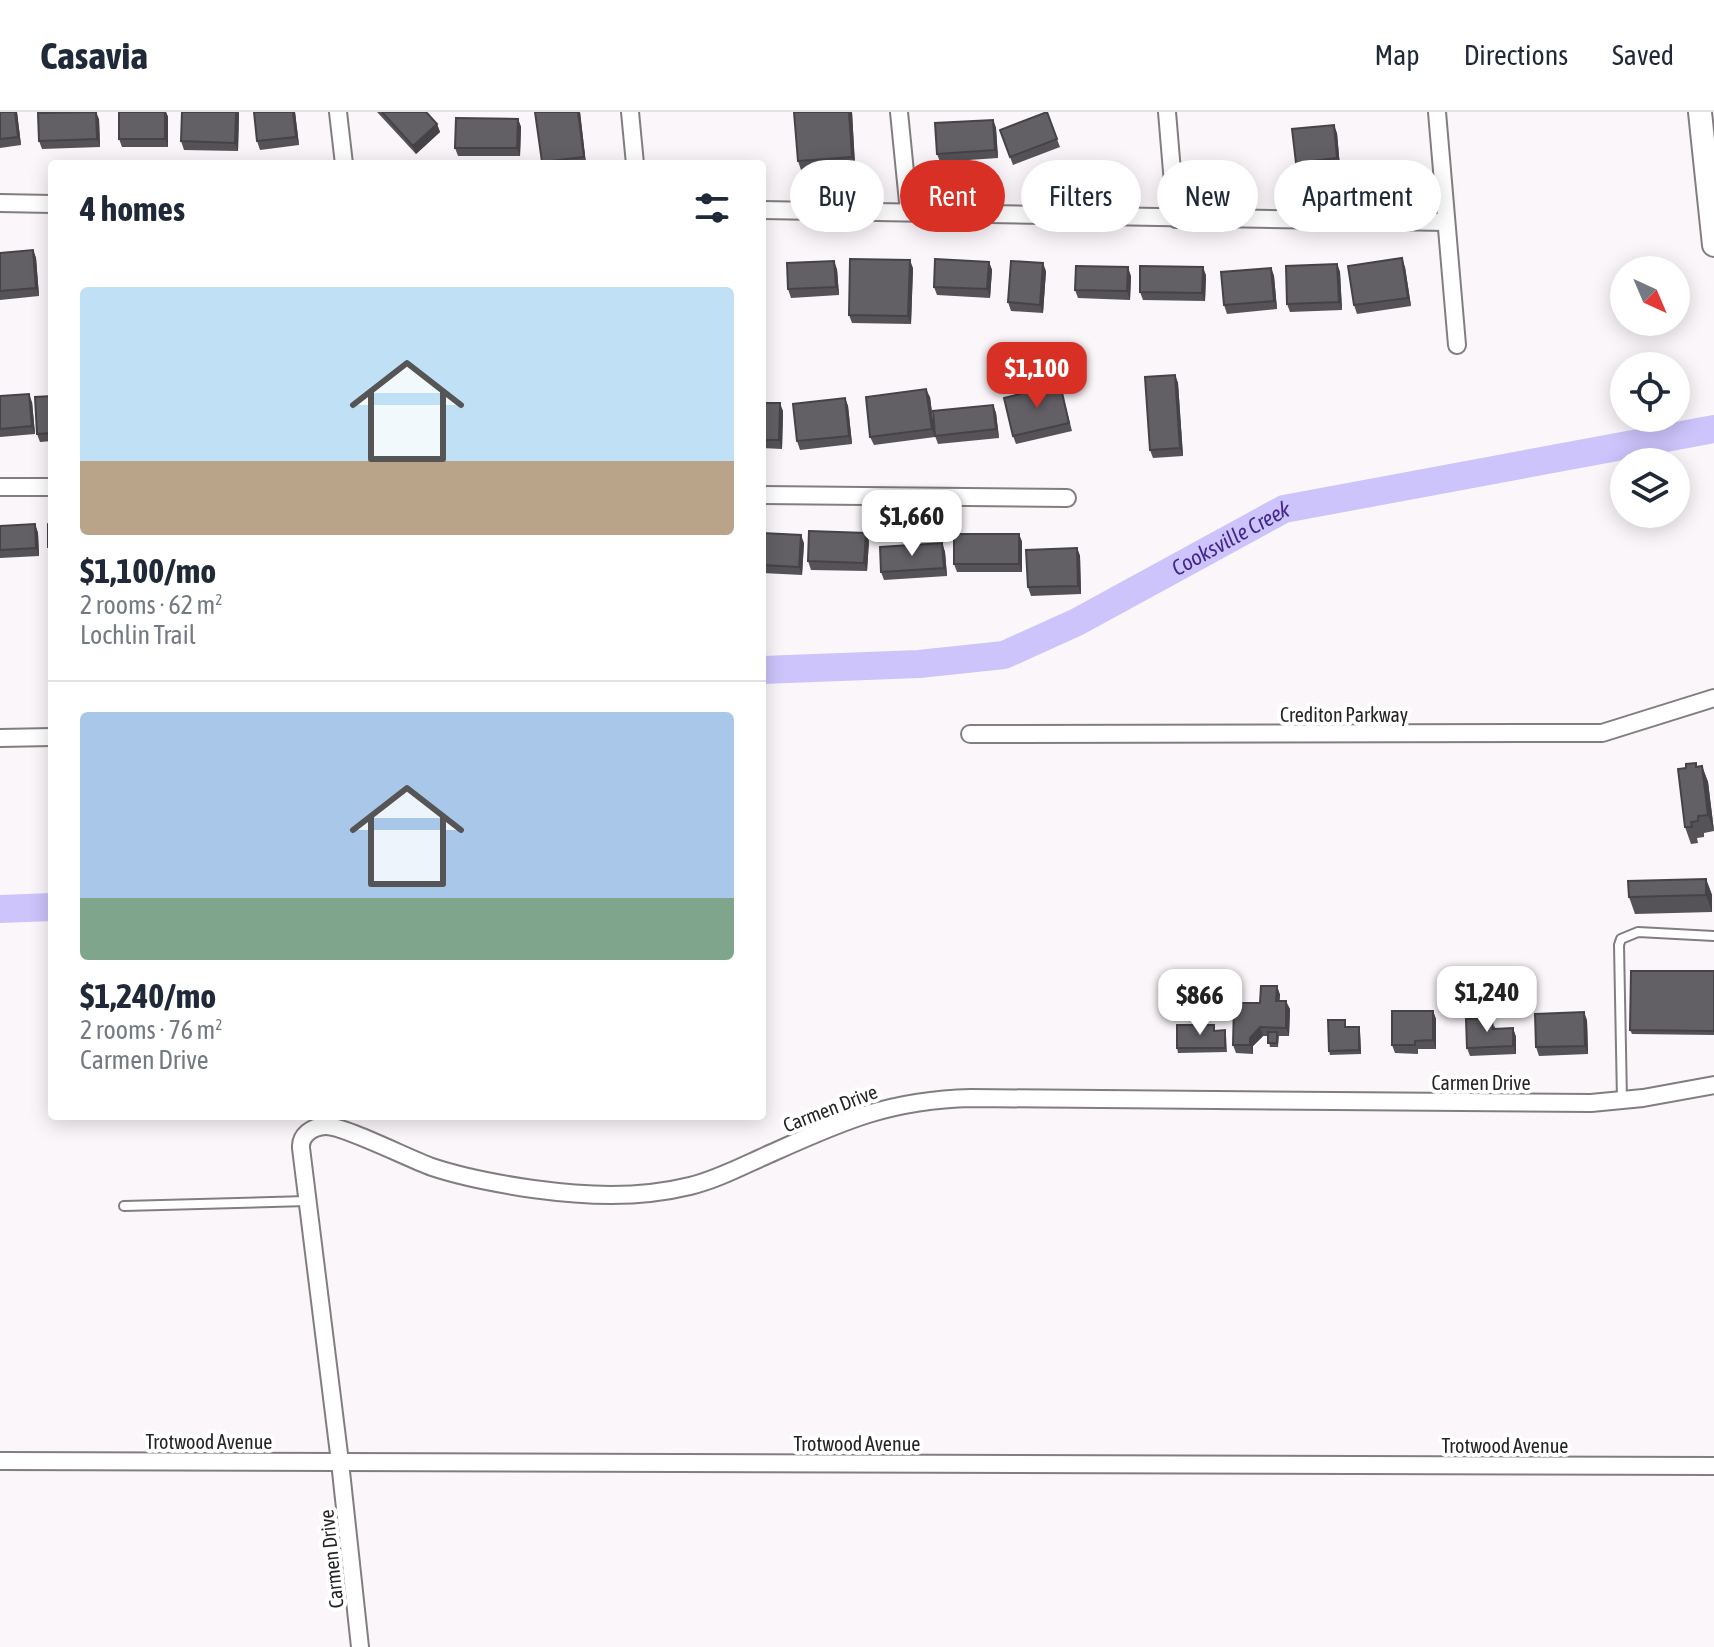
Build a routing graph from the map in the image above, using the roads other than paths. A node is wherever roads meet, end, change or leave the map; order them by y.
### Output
1 (338, 112) edge
2 (630, 112) edge
3 (899, 112) edge
4 (1167, 112) edge
5 (1437, 112) edge
6 (1700, 112) edge
7 (344, 160) edge
8 (635, 160) edge
9 (904, 160) edge
10 (1171, 160) edge
11 (0, 203) edge
12 (48, 204) edge
13 (766, 210) edge
14 (900, 212) edge
15 (1005, 215) edge
16 (1157, 219) edge
17 (1258, 220) edge
18 (1446, 222) junction
19 (1714, 245) edge
20 (1457, 345) dead end
21 (0, 487) edge
22 (48, 487) edge
23 (766, 495) edge
24 (1067, 498) dead end
25 (1714, 698) edge
26 (970, 734) dead end
27 (48, 737) edge
28 (0, 738) edge
29 (1714, 936) edge
30 (1714, 1085) edge
31 (1622, 1100) junction
32 (307, 1201) junction
33 (124, 1206) dead end
34 (0, 1461) edge
35 (340, 1462) junction
36 (1714, 1466) edge
37 (360, 1647) edge

1 - 7 street
2 - 8 street
3 - 9 street
4 - 10 street
5 - 18 street
6 - 19 street
11 - 12 street
13 - 14 street
15 - 16 street
17 - 18 street
18 - 20 street
21 - 22 street
23 - 24 street
25 - 26 street, Crediton Parkway
27 - 28 street
29 - 31 lane
30 - 31 street, Carmen Drive
31 - 32 street, Carmen Drive
32 - 33 lane
32 - 35 street, Carmen Drive
34 - 35 street, Trotwood Avenue
35 - 36 street, Trotwood Avenue
35 - 37 street, Carmen Drive

